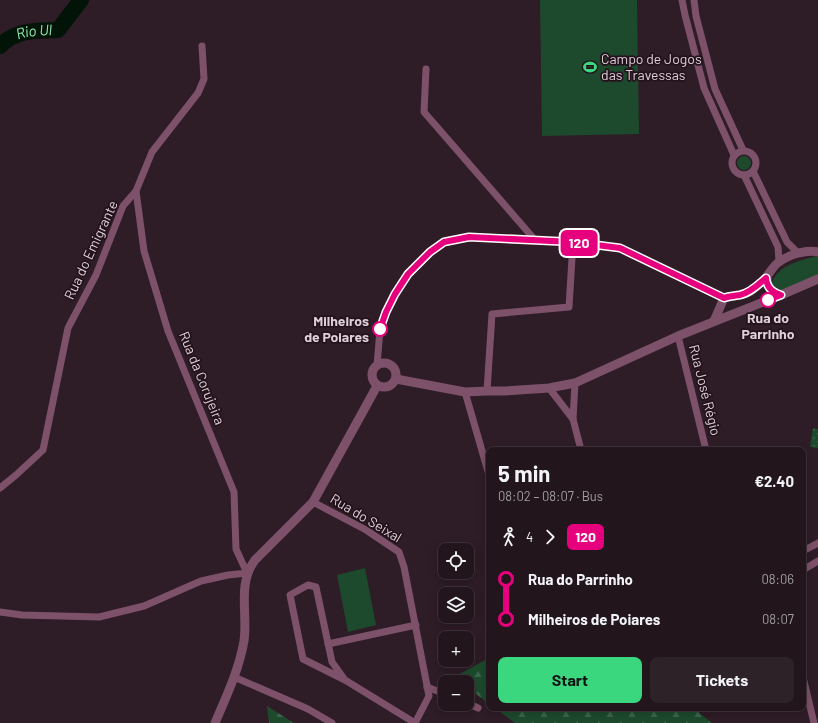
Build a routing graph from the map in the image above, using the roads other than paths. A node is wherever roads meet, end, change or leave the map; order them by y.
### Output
1 (682, 0) edge
2 (694, 0) edge
3 (202, 46) dead end
4 (426, 69) dead end
5 (743, 150) junction
6 (734, 155) junction
7 (753, 171) junction
8 (744, 175) junction
9 (136, 191) junction
10 (534, 240) junction
11 (573, 242) junction
12 (818, 252) edge
13 (798, 253) junction
14 (780, 261) junction
15 (766, 278) junction
16 (818, 279) edge
17 (781, 295) junction
18 (724, 298) junction
19 (714, 321) junction
20 (678, 336) junction
21 (377, 365) junction
22 (396, 379) junction
23 (575, 383) junction
24 (377, 386) junction
25 (549, 388) junction
26 (487, 391) junction
27 (465, 392) junction
28 (572, 419) junction
29 (580, 447) edge
30 (705, 447) edge
31 (486, 465) edge
32 (0, 488) edge
33 (313, 502) junction
34 (818, 543) edge
35 (806, 549) edge
36 (818, 561) edge
37 (806, 568) edge
38 (247, 573) junction
39 (0, 612) edge
40 (416, 625) junction
41 (328, 644) junction
42 (234, 677) junction
43 (345, 680) junction
44 (427, 687) junction
45 (806, 689) edge
46 (438, 691) edge
47 (474, 706) edge
48 (478, 708) dead end
49 (215, 723) edge
50 (332, 723) edge
51 (415, 723) edge
52 (814, 723) edge

1 - 6 street
2 - 5 street
3 - 9 street, Rua do Emigrante
4 - 10 street
5 - 6 street
5 - 7 street
6 - 8 street
7 - 8 street
7 - 13 street
8 - 14 street
9 - 32 street, Rua do Emigrante
9 - 38 street, Rua da Corujeira
10 - 11 street
10 - 21 street
11 - 18 street
11 - 26 street
12 - 13 street
13 - 14 street
14 - 15 street
15 - 17 street
15 - 18 street
16 - 17 street
17 - 19 street
18 - 19 street
19 - 20 street
20 - 23 street
20 - 30 street, Rua José Régio
21 - 22 street
21 - 24 street
22 - 24 street
22 - 27 street
23 - 25 street
23 - 28 street
24 - 33 street
25 - 26 street
25 - 28 street
26 - 27 street
27 - 31 street
28 - 29 street
33 - 38 street
33 - 40 street, Rua do Seixal
34 - 35 street
36 - 37 street
38 - 39 street
38 - 42 street
40 - 41 street
40 - 44 street, Rua do Seixal
41 - 43 street
41 - 43 street
42 - 49 street
42 - 50 street
43 - 51 street
44 - 46 street
44 - 51 street, Rua do Seixal
45 - 52 street
47 - 48 street

